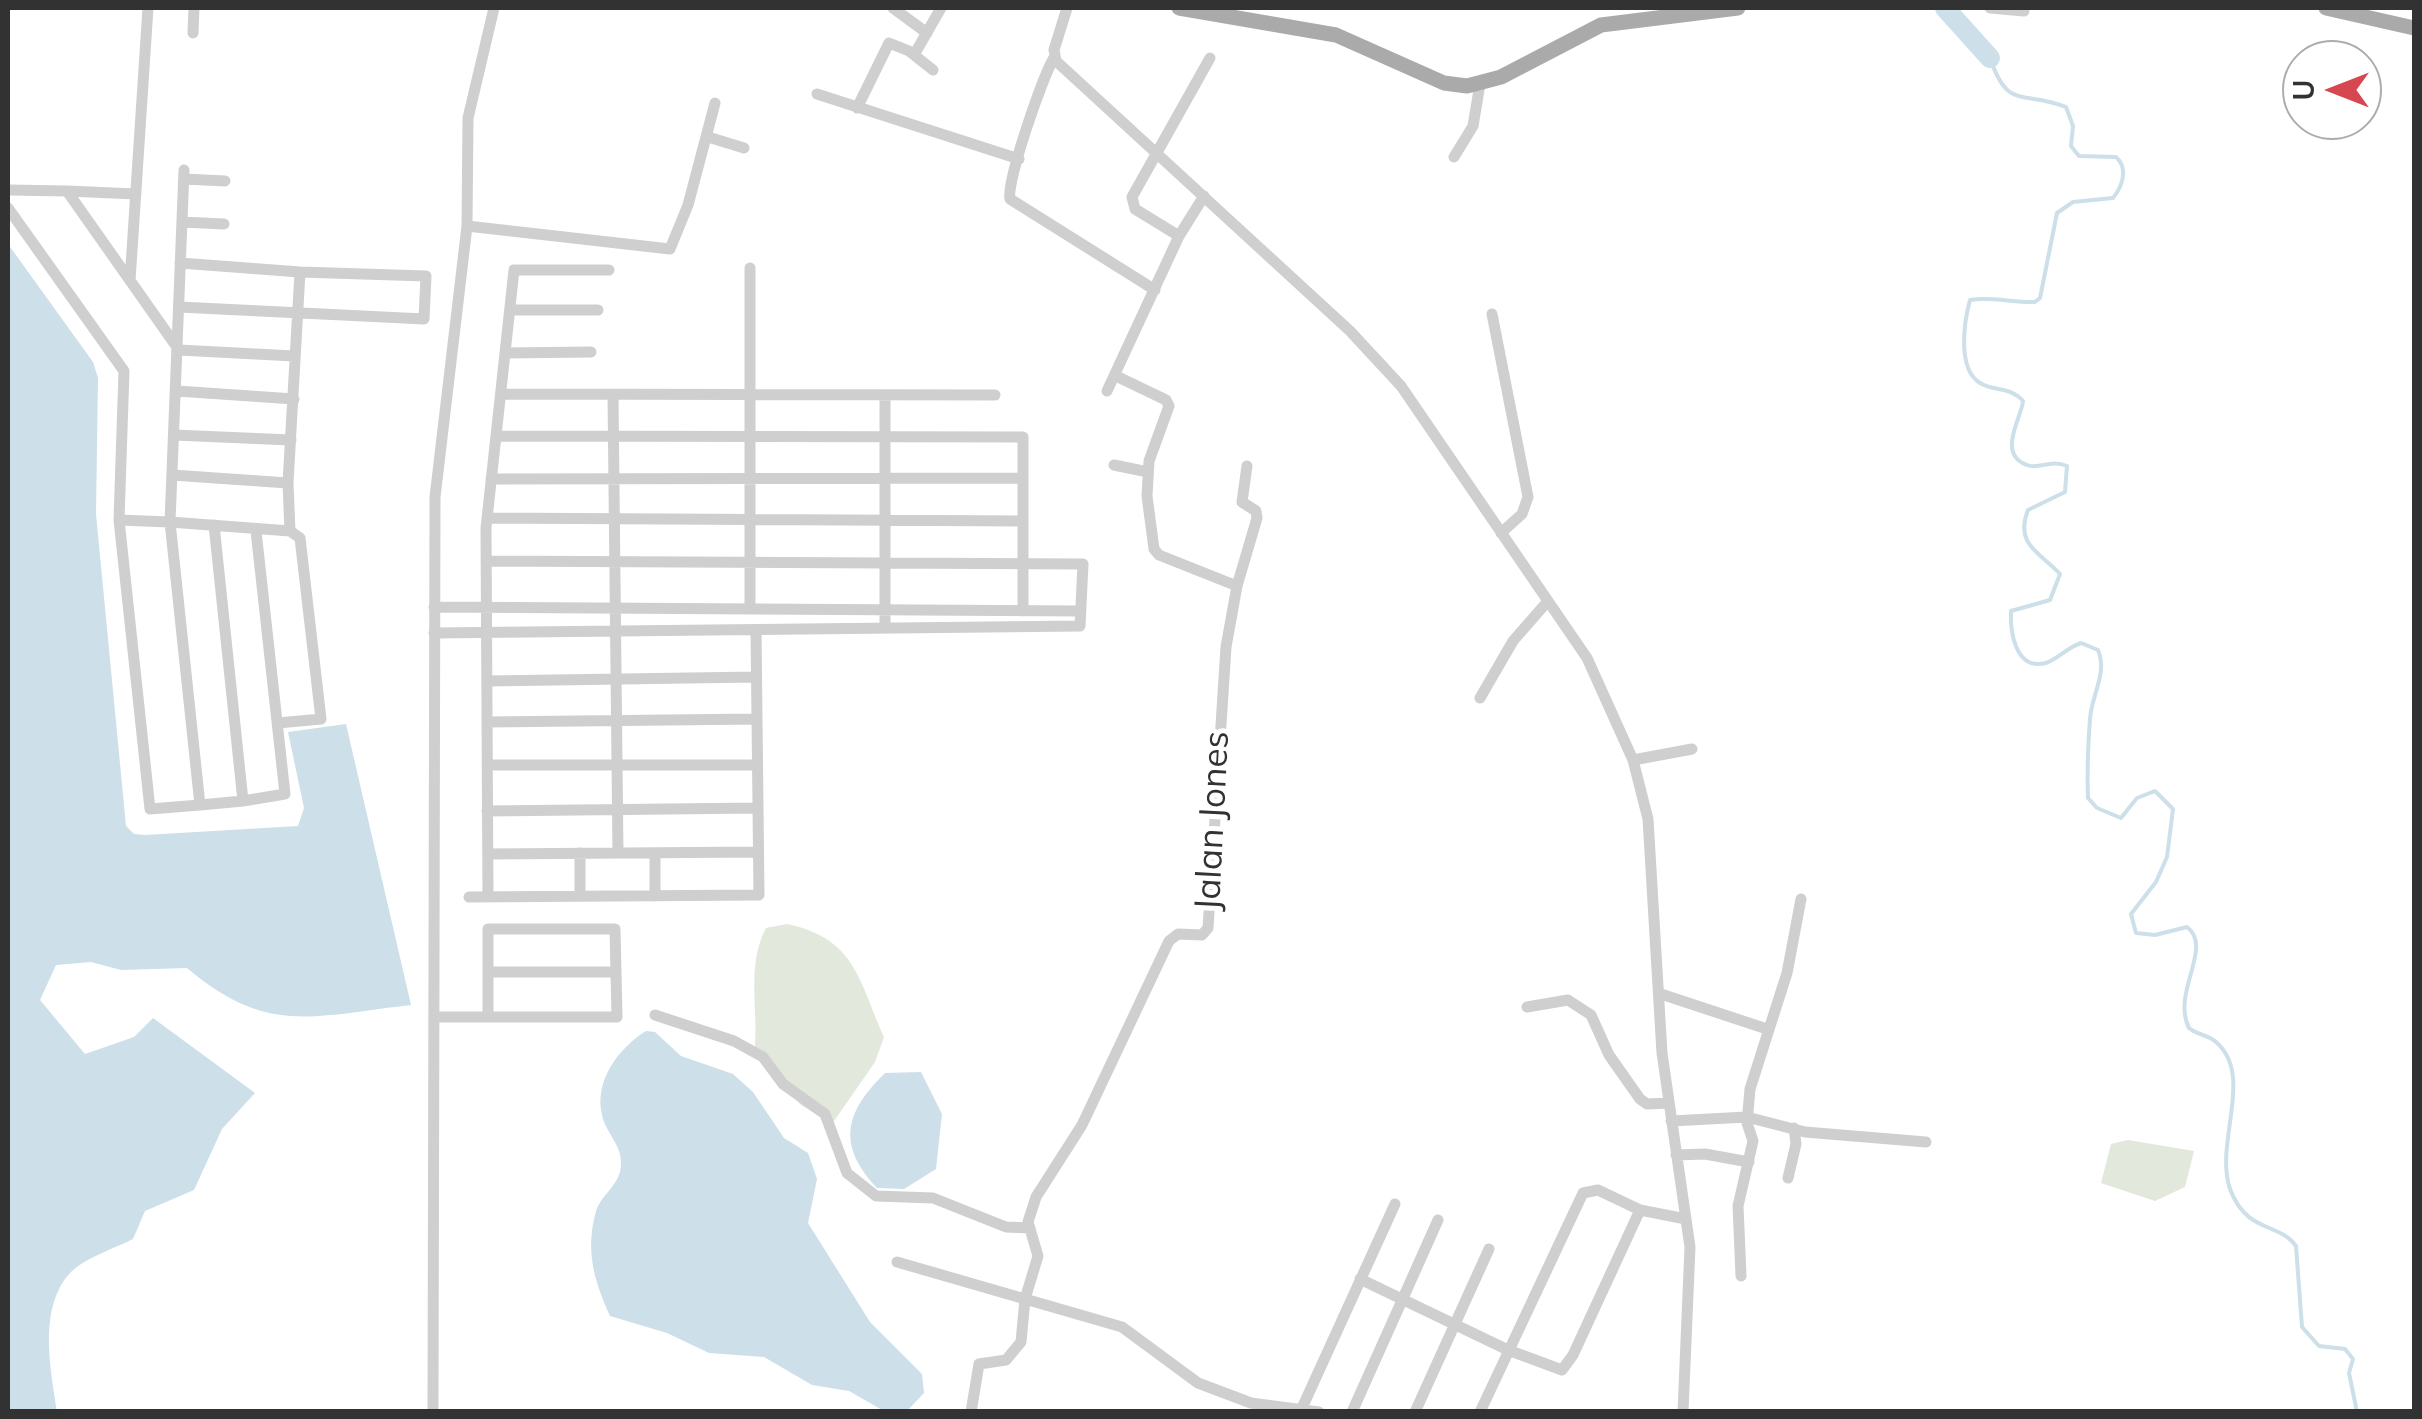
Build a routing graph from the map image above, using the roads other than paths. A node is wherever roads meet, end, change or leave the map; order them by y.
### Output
1 (148, 8) edge
2 (194, 8) edge
3 (494, 8) edge
4 (893, 8) edge
5 (942, 8) edge
6 (1066, 8) edge
7 (1178, 8) edge
8 (1738, 8) edge
9 (1990, 8) edge
10 (2326, 8) edge
11 (2353, 10) edge
12 (2024, 11) dead end
13 (2414, 28) edge
14 (928, 32) junction
15 (193, 34) dead end
16 (914, 54) junction
17 (1054, 56) junction
18 (1210, 58) dead end
19 (934, 70) dead end
20 (1480, 84) junction
21 (817, 94) dead end
22 (715, 104) dead end
23 (857, 108) junction
24 (708, 138) junction
25 (744, 148) dead end
26 (1156, 150) junction
27 (1454, 157) dead end
28 (1019, 160) junction
29 (225, 181) dead end
30 (8, 190) edge
31 (67, 191) junction
32 (136, 194) junction
33 (1204, 196) junction
34 (8, 208) edge
35 (182, 222) junction
36 (224, 224) dead end
37 (466, 226) junction
38 (1179, 236) junction
39 (180, 263) junction
40 (750, 268) dead end
41 (610, 270) dead end
42 (300, 272) junction
43 (130, 281) junction
44 (1155, 290) junction
45 (179, 307) junction
46 (510, 310) junction
47 (598, 310) dead end
48 (298, 314) junction
49 (1492, 314) dead end
50 (179, 350) junction
51 (505, 352) junction
52 (591, 352) dead end
53 (294, 356) junction
54 (1116, 376) junction
55 (177, 391) junction
56 (1107, 391) dead end
57 (500, 394) junction
58 (612, 395) junction
59 (750, 395) junction
60 (885, 395) junction
61 (995, 395) dead end
62 (294, 398) junction
63 (174, 435) junction
64 (496, 436) junction
65 (613, 436) junction
66 (750, 436) junction
67 (885, 437) junction
68 (291, 440) junction
69 (1114, 465) dead end
70 (1247, 466) dead end
71 (1148, 472) junction
72 (172, 474) junction
73 (750, 478) junction
74 (885, 478) junction
75 (1023, 478) junction
76 (492, 479) junction
77 (614, 479) junction
78 (288, 483) junction
79 (487, 518) junction
80 (614, 519) junction
81 (119, 520) junction
82 (750, 520) junction
83 (885, 520) junction
84 (1023, 520) junction
85 (170, 522) junction
86 (214, 525) junction
87 (256, 531) junction
88 (290, 531) junction
89 (1501, 533) junction
90 (486, 561) junction
91 (614, 562) junction
92 (750, 563) junction
93 (885, 563) junction
94 (1023, 564) junction
95 (1237, 586) junction
96 (1548, 601) junction
97 (434, 607) junction
98 (487, 607) junction
99 (615, 608) junction
100 (750, 609) junction
101 (885, 610) junction
102 (1022, 610) junction
103 (1081, 611) junction
104 (885, 628) junction
105 (756, 630) junction
106 (615, 632) junction
107 (487, 633) junction
108 (434, 634) junction
109 (756, 677) junction
110 (616, 678) junction
111 (487, 680) junction
112 (1480, 698) dead end
113 (757, 720) junction
114 (616, 721) junction
115 (487, 722) junction
116 (278, 723) junction
117 (1692, 749) dead end
118 (1633, 760) junction
119 (757, 764) junction
120 (617, 765) junction
121 (487, 766) junction
122 (242, 800) junction
123 (200, 805) junction
124 (758, 808) junction
125 (618, 810) junction
126 (487, 811) junction
127 (655, 852) junction
128 (758, 852) junction
129 (580, 853) junction
130 (618, 853) junction
131 (488, 854) junction
132 (580, 896) junction
133 (655, 896) junction
134 (468, 897) dead end
135 (488, 897) junction
136 (1801, 899) dead end
137 (488, 972) junction
138 (616, 972) junction
139 (1660, 994) junction
140 (1527, 1007) dead end
141 (655, 1014) dead end
142 (434, 1017) junction
143 (488, 1017) junction
144 (1767, 1029) junction
145 (1668, 1103) junction
146 (1747, 1117) junction
147 (1671, 1122) junction
148 (1794, 1128) junction
149 (1926, 1142) dead end
150 (1676, 1155) junction
151 (1749, 1162) junction
152 (1788, 1178) dead end
153 (1395, 1204) dead end
154 (1640, 1210) junction
155 (1686, 1218) junction
156 (1438, 1220) dead end
157 (1030, 1228) junction
158 (1489, 1249) dead end
159 (898, 1262) dead end
160 (1741, 1276) dead end
161 (1360, 1279) junction
162 (1025, 1298) junction
163 (1402, 1299) junction
164 (1455, 1322) junction
165 (1508, 1350) junction
166 (1294, 1409) edge
167 (433, 1412) edge
168 (972, 1412) edge
169 (1320, 1412) edge
170 (1352, 1412) edge
171 (1415, 1412) edge
172 (1480, 1412) edge
173 (1684, 1412) edge

1 - 32 street
2 - 15 street
3 - 37 street
4 - 14 street
5 - 14 street
6 - 17 street
7 - 20 main road
8 - 20 main road
9 - 12 street
10 - 11 main road
11 - 13 main road
14 - 16 street
16 - 19 street
16 - 23 street
17 - 26 street
17 - 28 street
18 - 26 street
20 - 27 street
21 - 23 street
22 - 24 street
23 - 28 street
24 - 25 street
24 - 37 street
26 - 33 street
26 - 38 street
28 - 44 street
29 - 35 street
30 - 31 street
31 - 32 street
31 - 43 street
32 - 43 street
33 - 38 street
33 - 89 street
34 - 81 street
35 - 36 street
35 - 39 street
37 - 97 street
38 - 44 street
39 - 42 street
39 - 45 street
40 - 59 street
41 - 46 street
42 - 48 street
42 - 48 street
43 - 50 street
44 - 54 street
45 - 48 street
45 - 50 street
46 - 47 street
46 - 51 street
48 - 53 street
49 - 89 street
50 - 53 street
50 - 55 street
51 - 52 street
51 - 57 street
53 - 62 street
54 - 56 street
54 - 71 street
55 - 62 street
55 - 63 street
57 - 58 street
57 - 64 street
58 - 59 street
58 - 65 street
59 - 60 street
59 - 66 street
60 - 61 street
60 - 67 street
62 - 68 street
63 - 68 street
63 - 72 street
64 - 65 street
64 - 76 street
65 - 66 street
65 - 77 street
66 - 67 street
66 - 73 street
67 - 74 street
67 - 75 street
68 - 78 street
69 - 71 street
70 - 95 street, Jalan Jones
71 - 95 street
72 - 78 street
72 - 85 street
73 - 74 street
73 - 77 street
73 - 82 street
74 - 75 street
74 - 83 street
75 - 84 street
76 - 77 street
76 - 79 street
77 - 80 street
78 - 88 street
79 - 80 street
79 - 90 street
80 - 82 street
80 - 91 street
81 - 85 street
81 - 123 street
82 - 83 street
82 - 92 street
83 - 84 street
83 - 93 street
84 - 94 street
85 - 86 street
85 - 123 street
86 - 87 street
86 - 122 street
87 - 88 street
87 - 116 street
88 - 116 street
89 - 96 street
90 - 91 street
90 - 98 street
91 - 92 street
91 - 99 street
92 - 93 street
92 - 100 street
93 - 94 street
93 - 101 street
94 - 102 street
94 - 103 street
95 - 157 street, Jalan Jones
96 - 112 street
96 - 118 street
97 - 98 street
97 - 108 street
98 - 99 street
98 - 107 street
99 - 100 street
99 - 106 street
100 - 101 street
101 - 102 street
101 - 104 street
102 - 103 street
103 - 104 street
104 - 105 street
105 - 106 street
105 - 109 street
106 - 107 street
106 - 110 street
107 - 108 street
107 - 111 street
108 - 142 street
109 - 110 street
109 - 113 street
110 - 111 street
110 - 114 street
111 - 115 street
113 - 114 street
113 - 119 street
114 - 115 street
114 - 120 street
115 - 121 street
116 - 122 street
117 - 118 street
118 - 139 street
119 - 120 street
119 - 124 street
120 - 121 street
120 - 125 street
121 - 126 street
122 - 123 street
124 - 125 street
124 - 128 street
125 - 126 street
125 - 130 street
126 - 131 street
127 - 128 street
127 - 130 street
127 - 133 street
128 - 133 street
129 - 130 street
129 - 131 street
129 - 132 street
131 - 135 street
132 - 133 street
132 - 135 street
134 - 135 street
136 - 144 street
137 - 138 street
137 - 138 street
137 - 143 street
138 - 143 street
139 - 144 street
139 - 145 street
140 - 145 street
141 - 157 street
142 - 143 street
142 - 167 street
144 - 146 street
145 - 147 street
146 - 147 street
146 - 148 street
146 - 151 street
147 - 150 street
148 - 149 street
148 - 152 street
150 - 151 street
150 - 155 street
151 - 160 street
153 - 161 street
154 - 155 street
154 - 165 street
154 - 165 street
155 - 173 street
156 - 163 street
157 - 162 street, Jalan Jones
158 - 164 street
159 - 162 street
161 - 163 street
161 - 166 street
162 - 166 street
162 - 168 street, Jalan Jones
163 - 164 street
163 - 170 street
164 - 165 street
164 - 171 street
165 - 172 street
166 - 169 street

